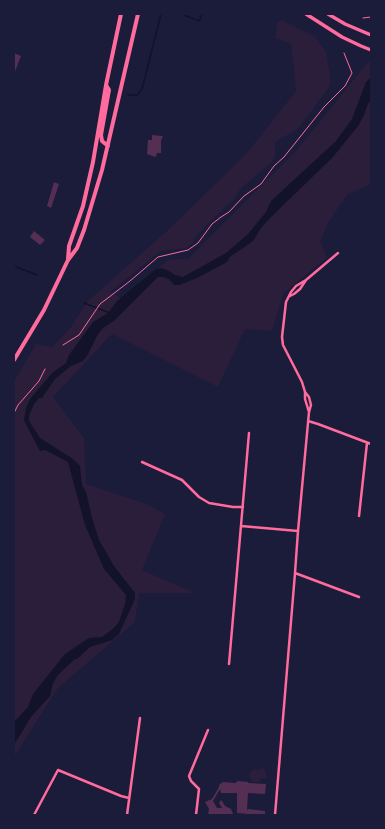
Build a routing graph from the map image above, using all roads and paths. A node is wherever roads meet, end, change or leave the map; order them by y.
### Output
1 (120, 14) edge
2 (138, 14) edge
3 (306, 14) edge
4 (328, 14) edge
5 (371, 17) edge
6 (363, 18) dead end
7 (371, 35) edge
8 (371, 50) edge
9 (344, 53) dead end
10 (106, 85) junction
11 (108, 146) junction
12 (338, 253) dead end
13 (68, 260) junction
14 (306, 280) junction
15 (290, 296) junction
16 (63, 345) dead end
17 (14, 360) edge
18 (45, 369) dead end
19 (305, 392) junction
20 (309, 412) junction
21 (14, 420) edge
22 (308, 421) junction
23 (249, 433) dead end
24 (367, 443) junction
25 (371, 444) edge
26 (142, 462) dead end
27 (243, 507) junction
28 (360, 516) dead end
29 (241, 526) junction
30 (298, 531) junction
31 (295, 573) junction
32 (359, 597) dead end
33 (229, 664) dead end
34 (140, 718) dead end
35 (208, 730) dead end
36 (129, 798) junction
37 (34, 815) edge
38 (127, 815) edge
39 (196, 815) edge
40 (275, 815) edge

1 - 10 highway
2 - 11 highway
3 - 8 main road
4 - 7 main road
5 - 6 path
9 - 16 path
10 - 11 highway
10 - 13 highway
11 - 13 highway
12 - 14 street
13 - 17 highway
14 - 15 street
14 - 15 street
15 - 19 street
18 - 21 path
19 - 20 street
19 - 20 street
20 - 22 street
22 - 24 street
22 - 30 street
23 - 27 street
24 - 25 street
24 - 28 street
26 - 27 street
27 - 29 street
29 - 30 street
29 - 33 street
30 - 31 street
31 - 32 street
31 - 40 street
34 - 36 street
35 - 39 street
36 - 37 street
36 - 38 street

